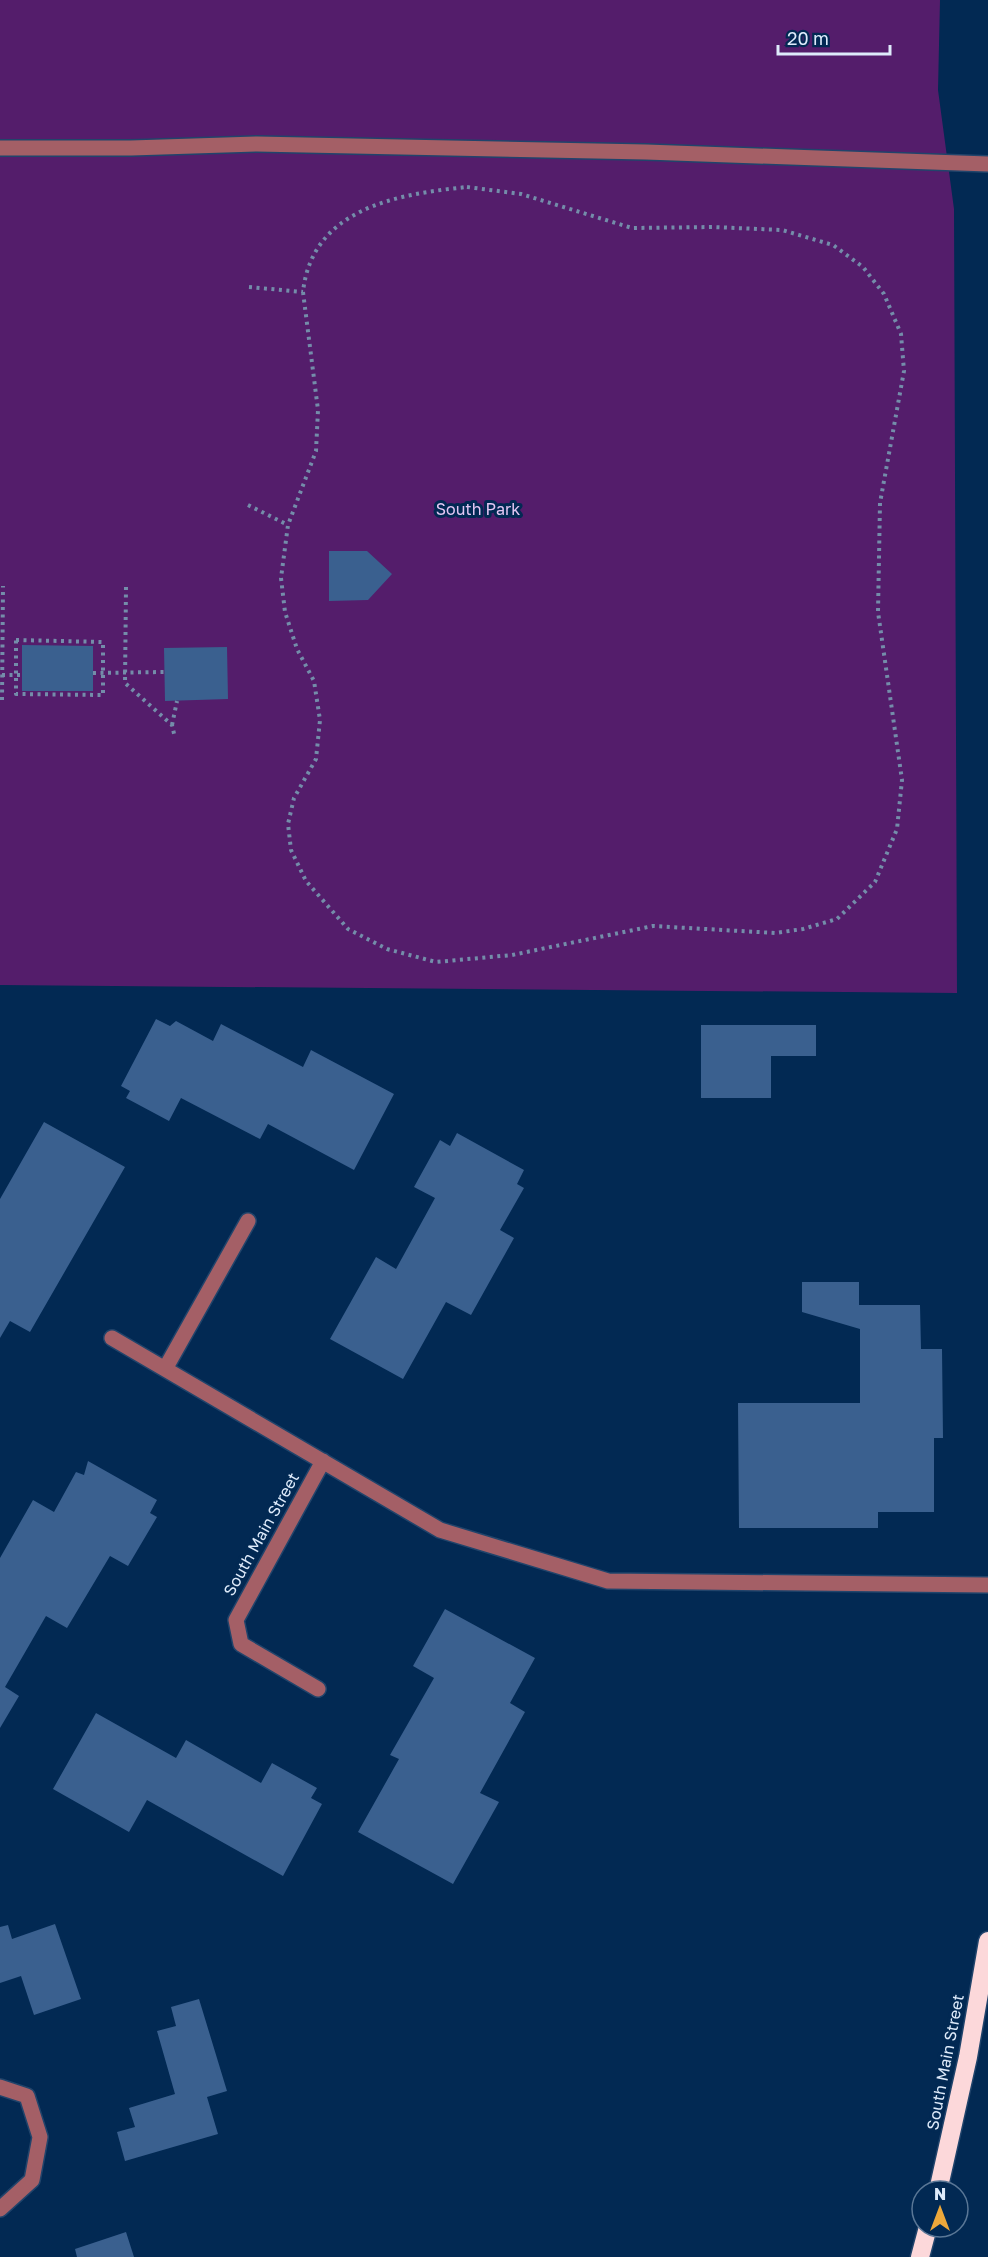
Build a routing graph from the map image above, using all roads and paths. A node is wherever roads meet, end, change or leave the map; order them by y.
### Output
1 (0, 148) edge
2 (988, 164) edge
3 (249, 287) dead end
4 (303, 292) junction
5 (248, 505) dead end
6 (288, 525) junction
7 (3, 586) dead end
8 (126, 587) dead end
9 (164, 672) dead end
10 (93, 673) dead end
11 (103, 673) junction
12 (125, 673) junction
13 (3, 675) junction
14 (16, 675) junction
15 (22, 675) dead end
16 (2, 700) dead end
17 (177, 700) dead end
18 (172, 725) junction
19 (175, 738) dead end
20 (248, 1221) dead end
21 (112, 1338) dead end
22 (165, 1369) junction
23 (323, 1461) junction
24 (988, 1585) edge
25 (318, 1689) dead end
26 (988, 1941) edge
27 (0, 2087) edge
28 (941, 2179) edge
29 (0, 2209) edge
30 (925, 2239) edge
31 (920, 2257) edge

1 - 2 street
3 - 4 path
4 - 6 path
4 - 6 path
5 - 6 path
7 - 13 path
8 - 12 path
9 - 12 path
10 - 11 path
11 - 12 path
11 - 14 path
11 - 14 path
12 - 18 path
13 - 14 path
13 - 16 path
14 - 15 path
17 - 18 path
18 - 19 path
20 - 22 street
21 - 22 street
22 - 23 street
23 - 24 street
23 - 25 street, South Main Street
26 - 28 highway, South Main Street
27 - 29 street
30 - 31 highway

